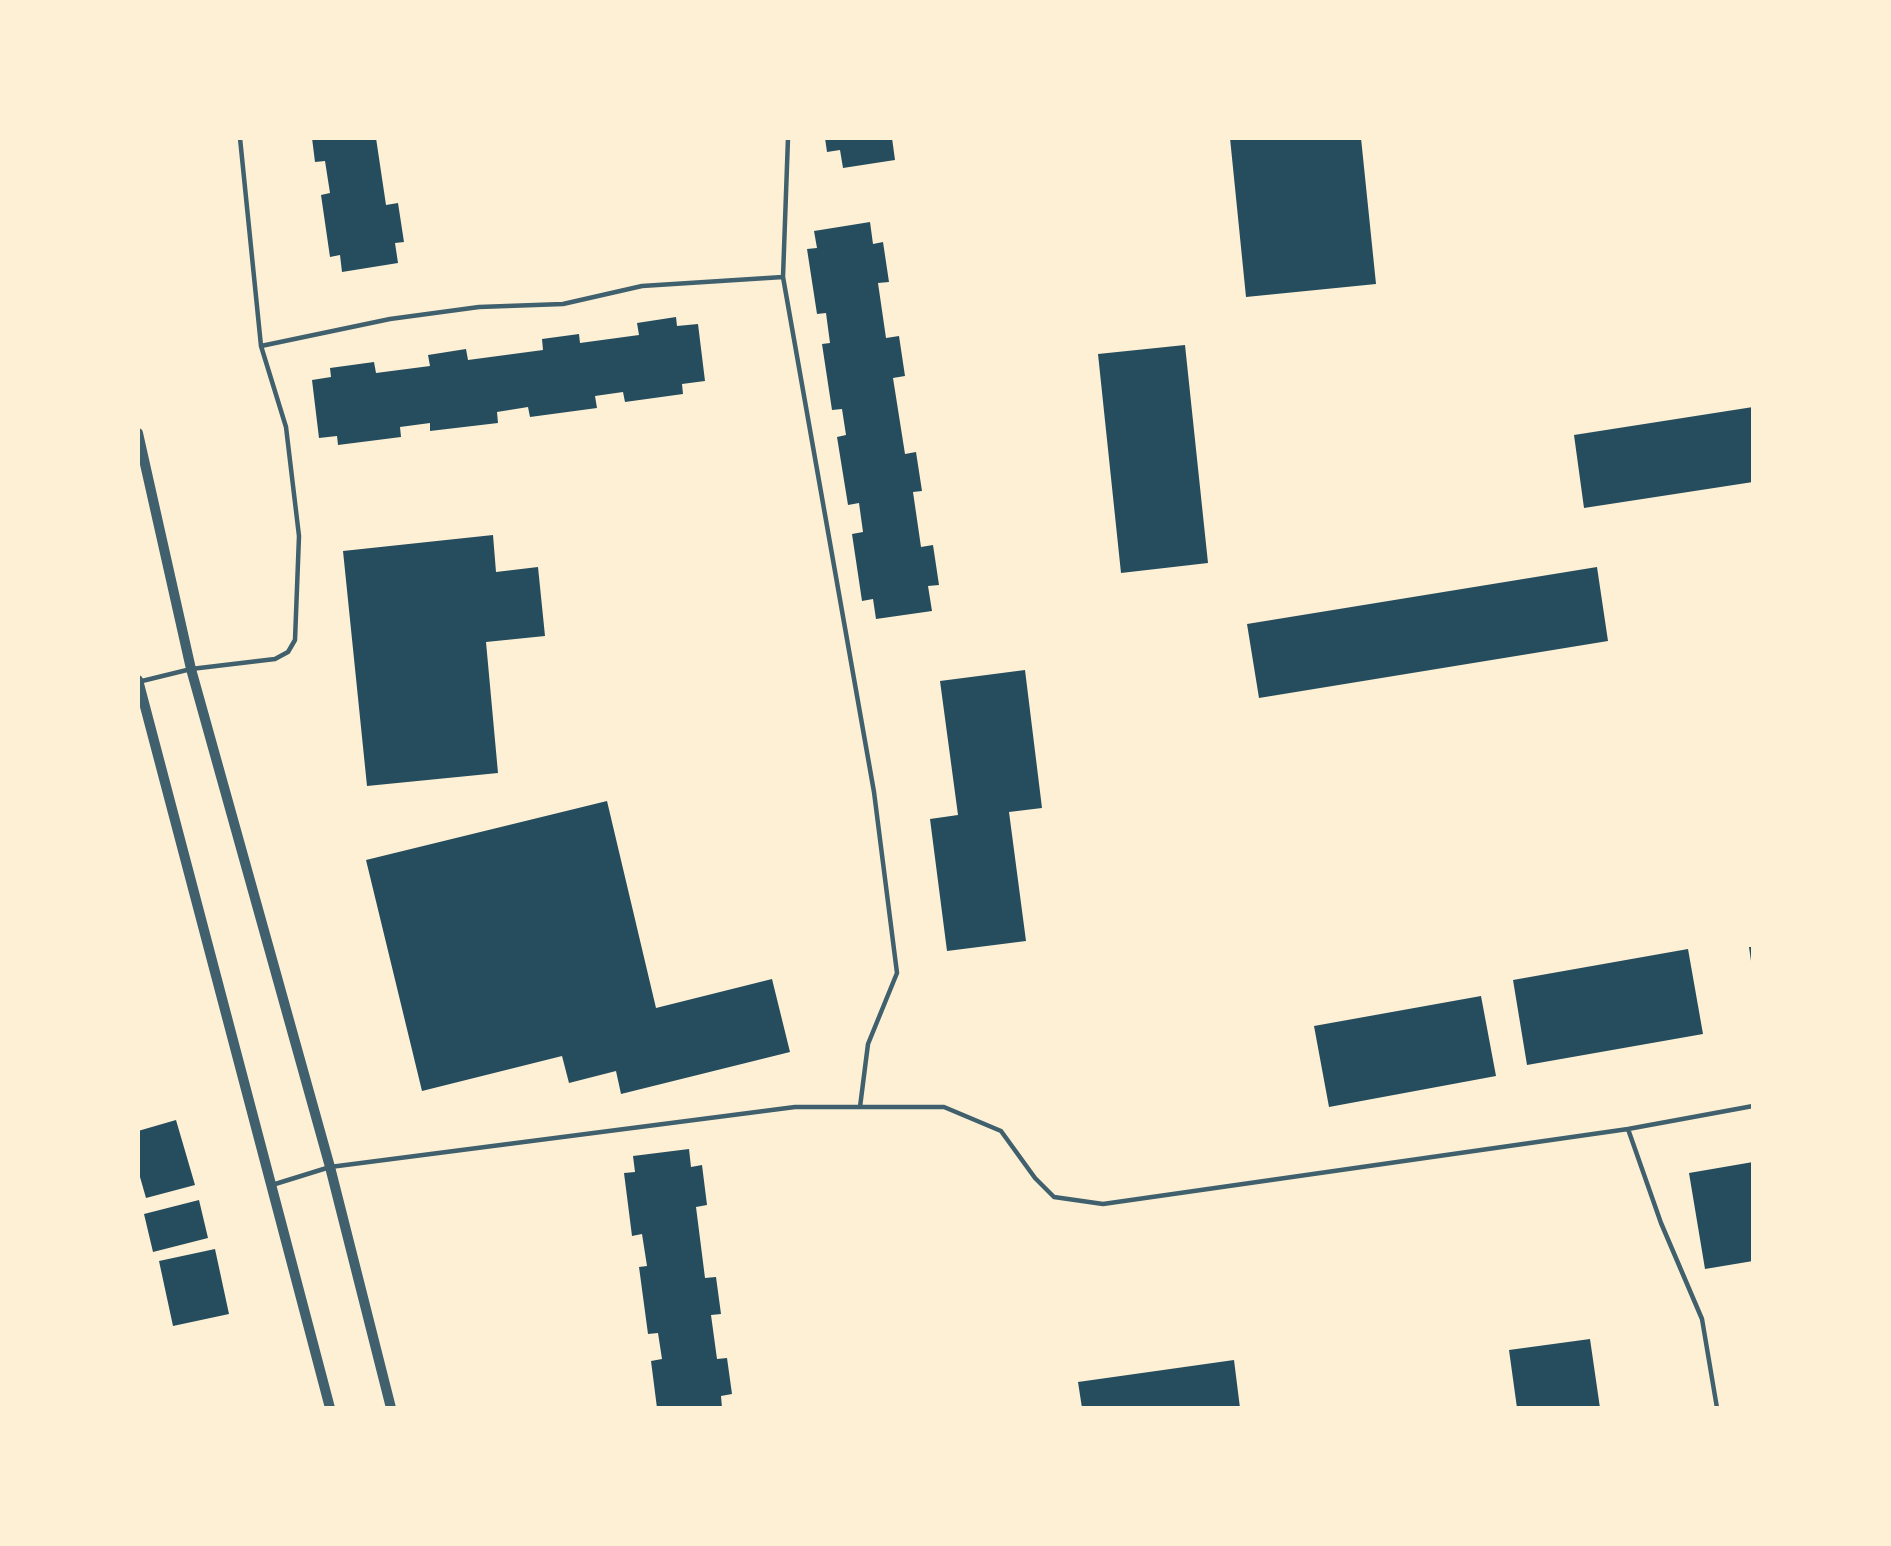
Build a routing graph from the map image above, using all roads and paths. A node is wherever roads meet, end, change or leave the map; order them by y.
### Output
1 (240, 138) edge
2 (788, 138) edge
3 (783, 277) junction
4 (261, 346) junction
5 (138, 433) edge
6 (191, 669) junction
7 (138, 681) edge
8 (860, 1107) junction
9 (1753, 1107) edge
10 (1628, 1129) junction
11 (330, 1167) junction
12 (272, 1185) junction
13 (330, 1408) edge
14 (391, 1408) edge
15 (1717, 1408) edge

1 - 4 lane
2 - 3 lane
3 - 4 lane
3 - 8 lane
4 - 6 lane
5 - 6 street
6 - 7 lane
6 - 11 street
7 - 12 street
8 - 10 lane
8 - 11 lane
9 - 10 lane
10 - 15 lane
11 - 12 lane
11 - 14 street
12 - 13 street

